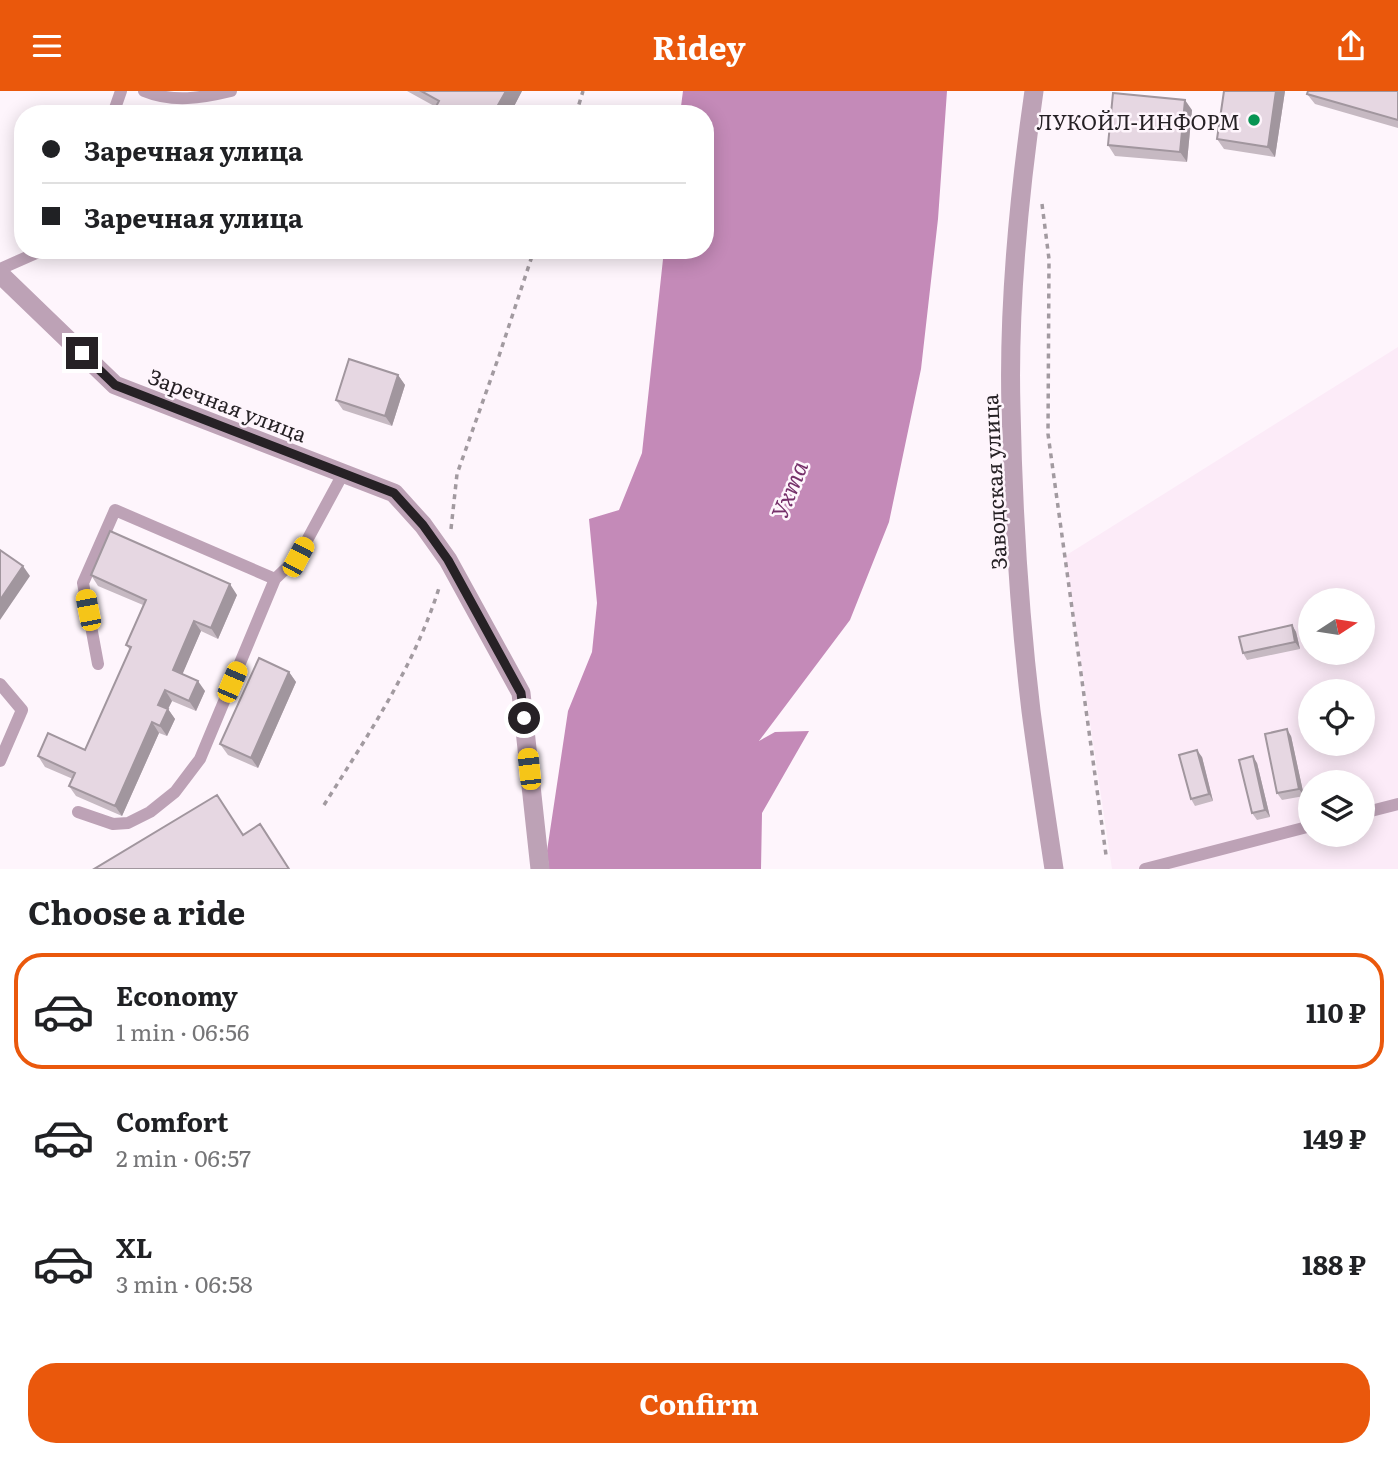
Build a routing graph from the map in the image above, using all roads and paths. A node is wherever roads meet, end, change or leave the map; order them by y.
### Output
1 (144, 91) edge
2 (231, 91) edge
3 (1034, 91) edge
4 (1041, 191) dead end
5 (25, 259) edge
6 (531, 259) edge
7 (0, 272) edge
8 (344, 472) junction
9 (448, 560) junction
10 (275, 579) junction
11 (98, 664) dead end
12 (0, 684) edge
13 (0, 761) edge
14 (1398, 804) edge
15 (324, 805) dead end
16 (1375, 810) edge
17 (78, 812) dead end
18 (1298, 829) edge
19 (1105, 855) dead end
20 (540, 869) edge
21 (1054, 869) edge
22 (1145, 869) edge

1 - 2 lane
3 - 21 street, Заводская улица
4 - 19 path
5 - 7 lane
6 - 9 path
7 - 8 street, Заречная улица
8 - 9 street, Заречная улица
8 - 10 lane
9 - 15 path
9 - 20 street, Заречная улица
10 - 11 lane
10 - 17 lane
12 - 13 lane
14 - 16 lane
18 - 22 lane

